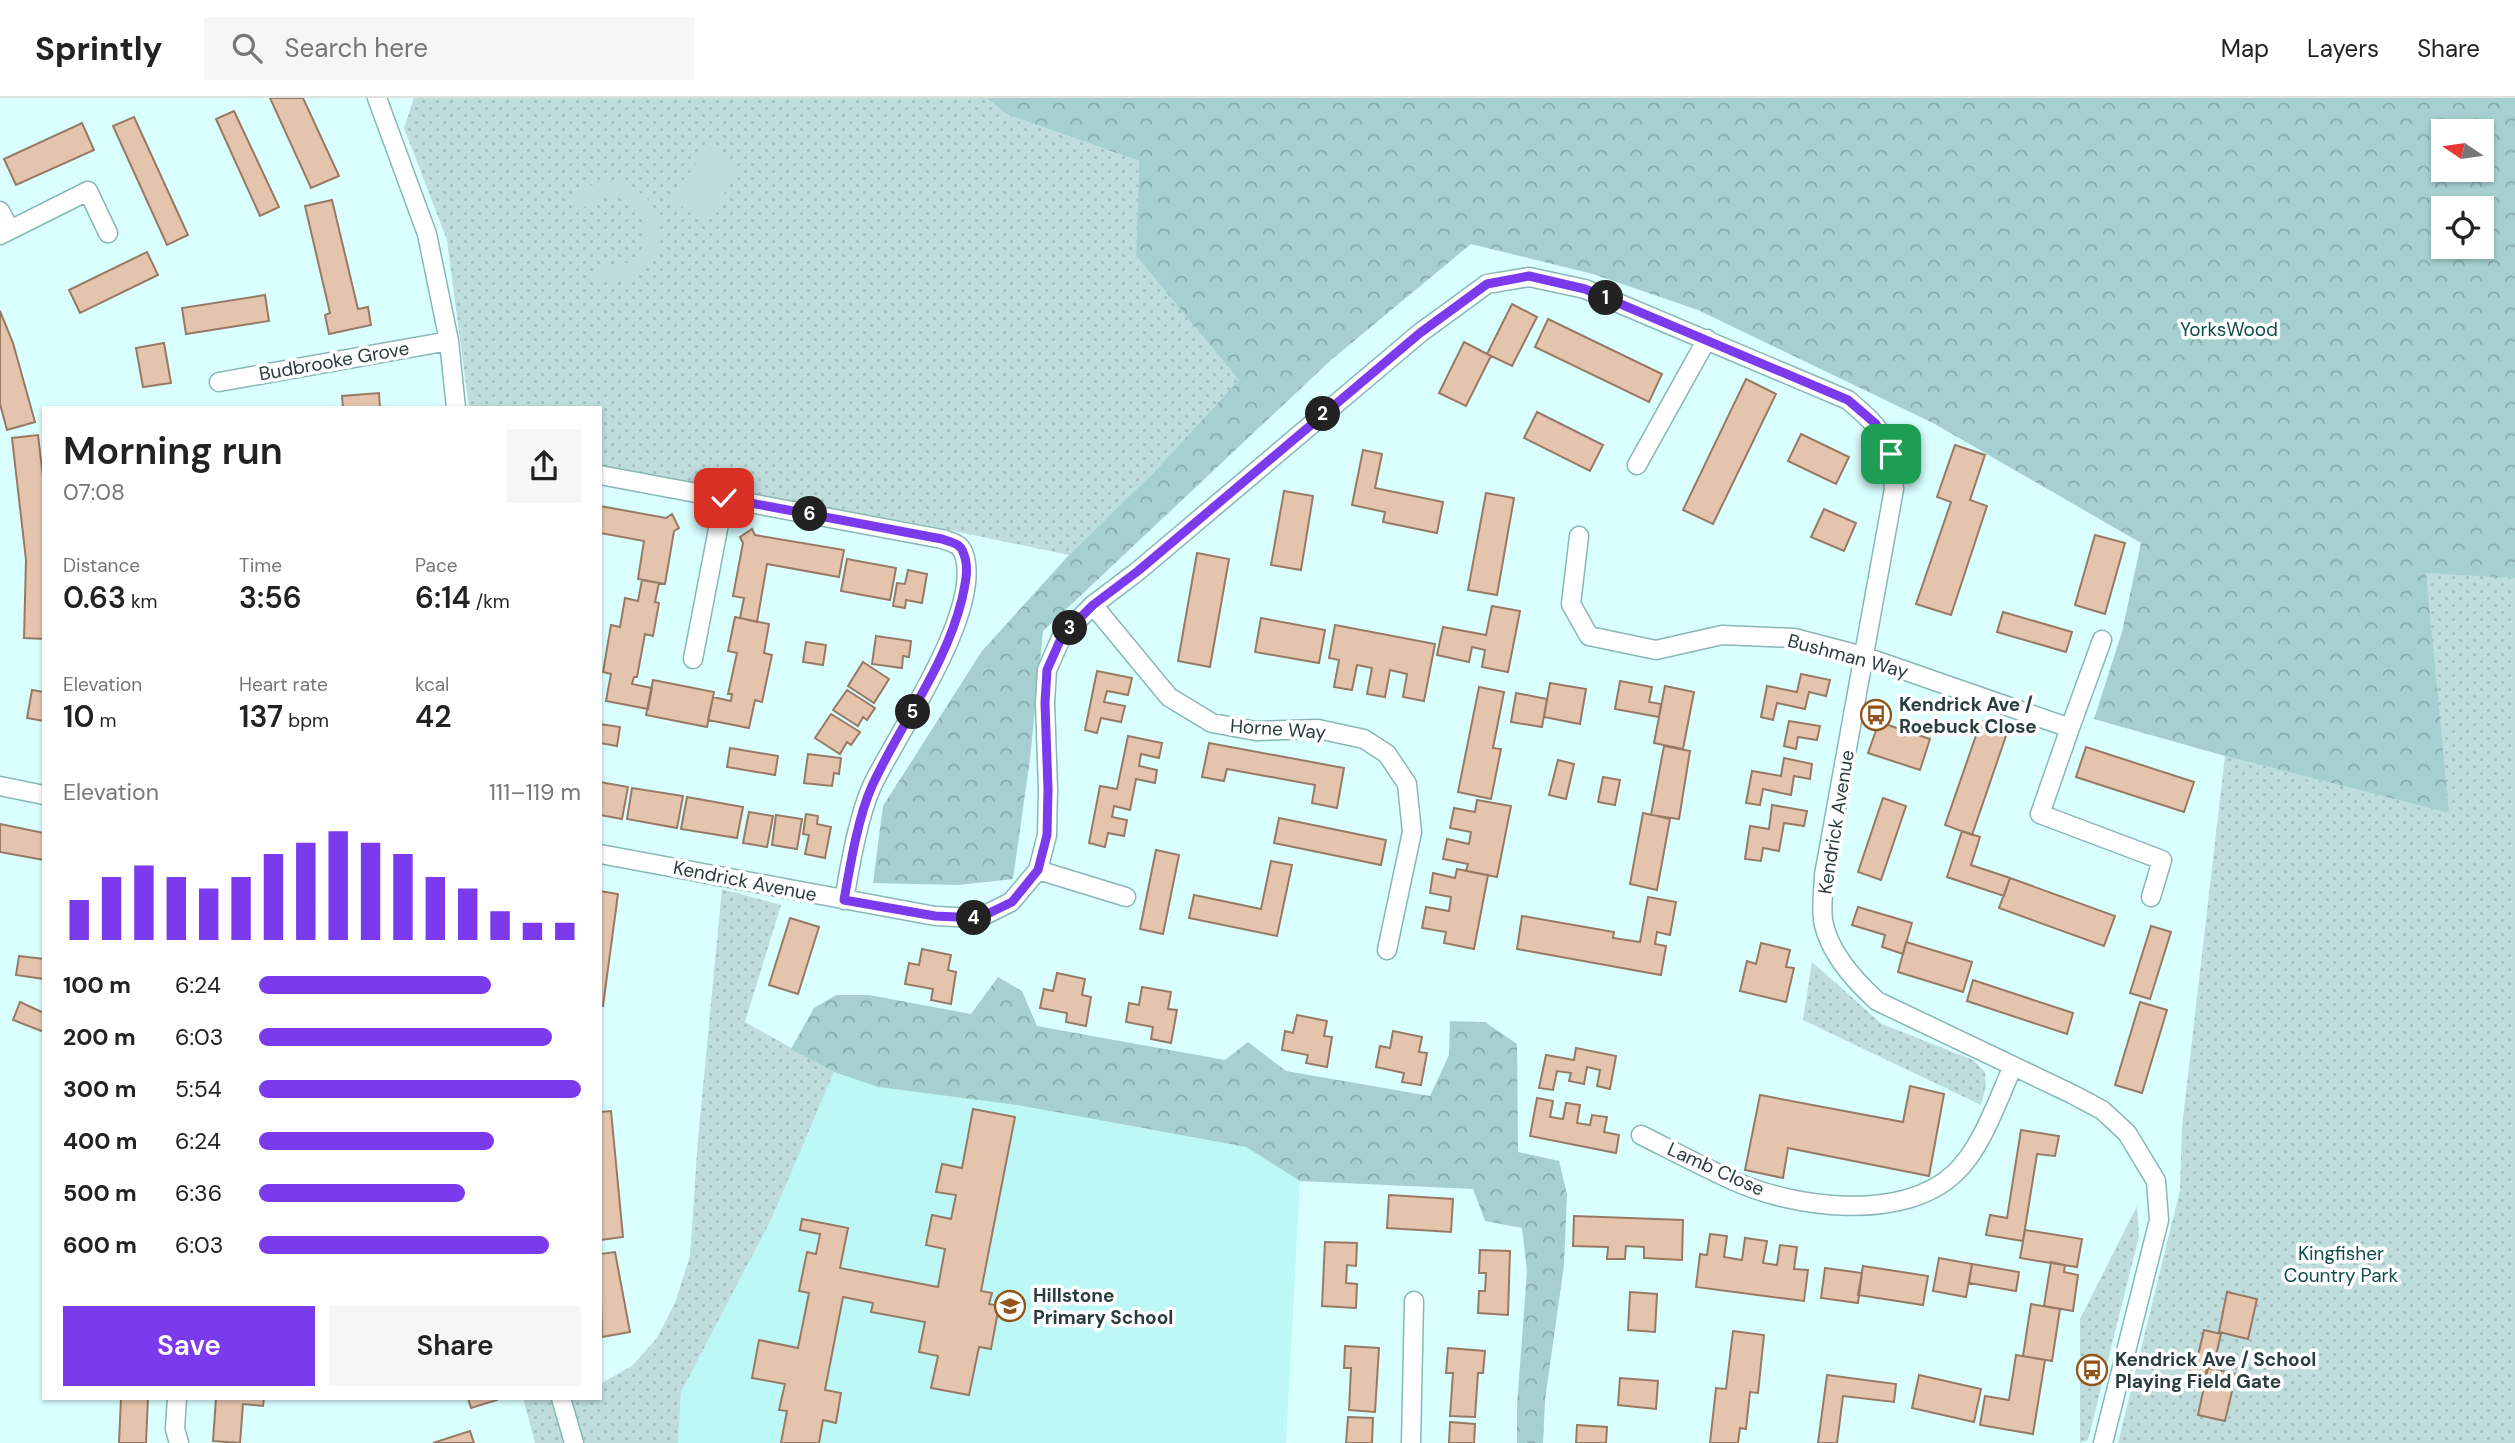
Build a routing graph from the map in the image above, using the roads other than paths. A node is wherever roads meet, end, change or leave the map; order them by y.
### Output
1 (379, 98) edge
2 (0, 211) edge
3 (5, 232) edge
4 (108, 233) dead end
5 (1707, 340) junction
6 (449, 341) junction
7 (219, 382) dead end
8 (456, 406) edge
9 (1637, 465) dead end
10 (602, 475) edge
11 (724, 498) junction
12 (1578, 536) dead end
13 (1093, 605) junction
14 (2102, 640) dead end
15 (1863, 656) junction
16 (693, 659) dead end
17 (2070, 728) junction
18 (0, 786) edge
19 (42, 795) edge
20 (602, 854) edge
21 (1038, 870) junction
22 (1126, 897) dead end
23 (2151, 897) dead end
24 (844, 900) junction
25 (1387, 950) dead end
26 (2013, 1066) junction
27 (1641, 1135) dead end
28 (1414, 1301) dead end
29 (177, 1400) edge
30 (562, 1400) edge
31 (179, 1443) edge
32 (574, 1443) edge
33 (1411, 1443) edge
34 (2103, 1443) edge

1 - 6 street
2 - 3 street
3 - 4 street
5 - 9 street
5 - 13 street, Kendrick Avenue
5 - 15 street, Kendrick Avenue
6 - 7 street, Budbrooke Grove
6 - 8 street
10 - 11 street
11 - 16 street
11 - 24 street
12 - 15 street, Bushman Way
13 - 21 street, Kendrick Avenue
13 - 25 street, Horne Way
14 - 17 street
15 - 17 street, Bushman Way
15 - 26 street, Kendrick Avenue
17 - 23 street
18 - 19 street
20 - 24 street, Kendrick Avenue
21 - 22 street
21 - 24 street, Kendrick Avenue
26 - 27 street, Lamb Close
26 - 34 street, Kendrick Avenue
28 - 33 street
29 - 31 street
30 - 32 street

